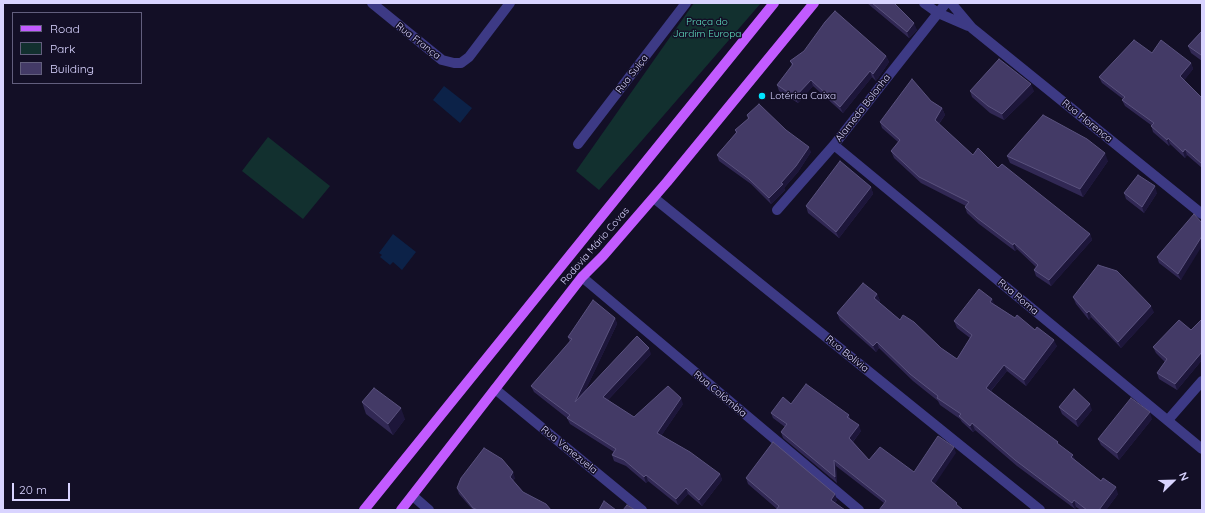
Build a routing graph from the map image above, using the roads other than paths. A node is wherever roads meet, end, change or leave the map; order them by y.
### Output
1 (372, 3) edge
2 (510, 3) edge
3 (686, 3) edge
4 (774, 3) edge
5 (813, 3) edge
6 (924, 3) edge
7 (946, 3) edge
8 (951, 3) edge
9 (938, 13) junction
10 (972, 28) junction
11 (578, 144) dead end
12 (834, 145) junction
13 (654, 198) junction
14 (777, 210) dead end
15 (1202, 214) edge
16 (582, 277) junction
17 (1202, 381) edge
18 (495, 389) junction
19 (1168, 420) junction
20 (1202, 449) edge
21 (413, 496) junction
22 (364, 510) edge
23 (401, 510) edge
24 (429, 510) edge
25 (642, 510) edge
26 (859, 510) edge
27 (1040, 510) edge

1 - 2 street, Rua França
3 - 11 street, Rua Suiça
4 - 22 main road, Rodovia Mário Covas
5 - 13 main road, Rodovia Mário Covas
6 - 9 street, Rua Florença
7 - 9 street, Alameda Bolonha
8 - 10 street, Rua Florença
9 - 10 street, Rua Florença
9 - 12 street, Alameda Bolonha
10 - 15 street, Rua Florença
12 - 14 street, Alameda Bolonha
12 - 19 street, Rua Roma
13 - 16 main road, Rodovia Mário Covas
13 - 27 street, Rua Bolívia
16 - 18 main road, Rodovia Mário Covas
16 - 26 street, Rua Colômbia
17 - 19 street
18 - 21 main road, Rodovia Mário Covas
18 - 25 street, Rua Venezuela
19 - 20 street, Rua Roma
21 - 23 main road, Rodovia Mário Covas
21 - 24 street

